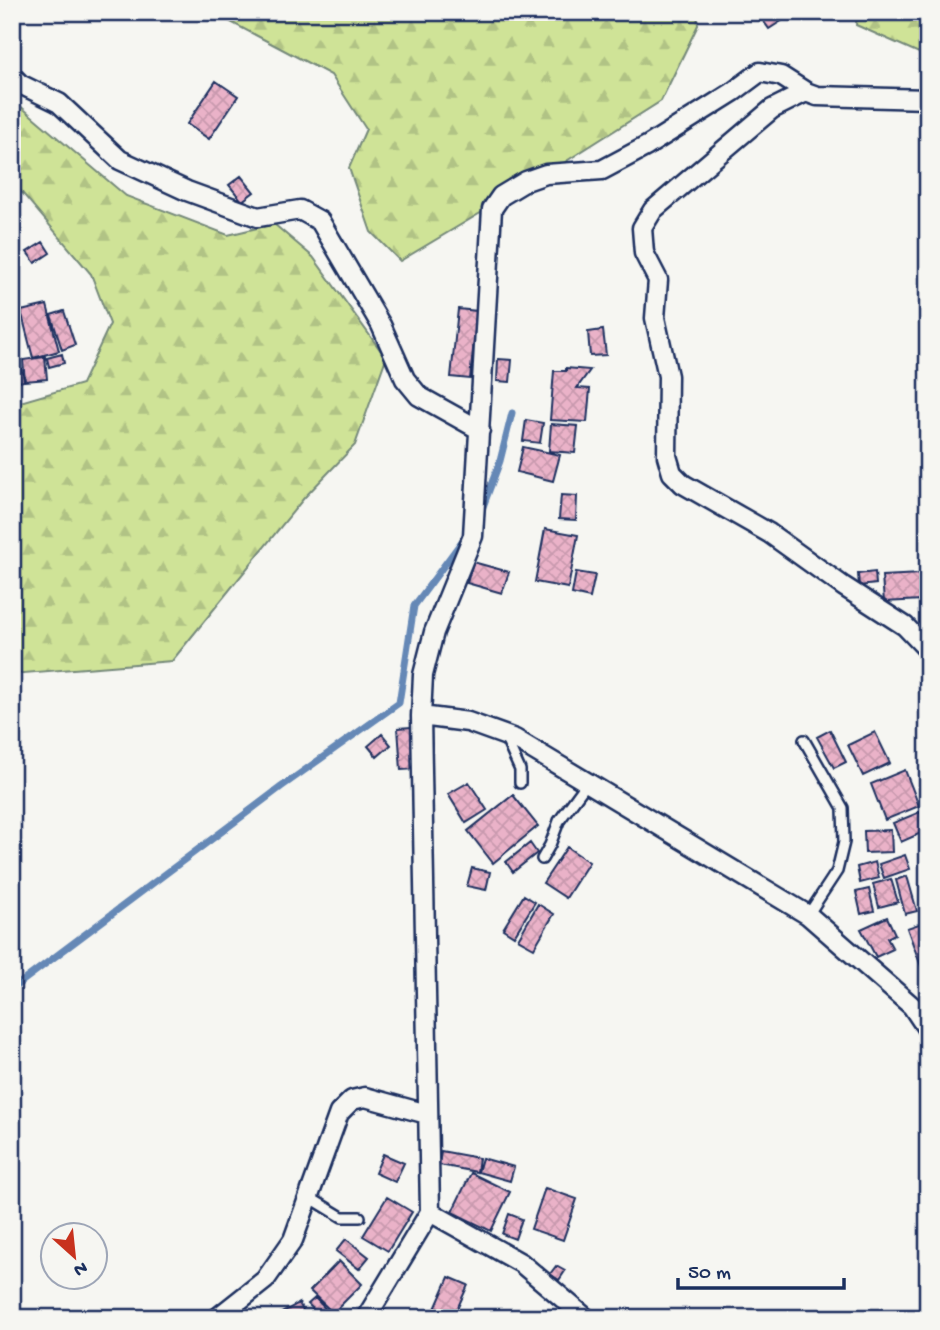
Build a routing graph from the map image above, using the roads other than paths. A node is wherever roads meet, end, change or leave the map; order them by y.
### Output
1 (12, 76) edge
2 (806, 92) junction
3 (928, 99) edge
4 (480, 430) junction
5 (928, 650) edge
6 (421, 716) junction
7 (505, 735) junction
8 (804, 740) dead end
9 (520, 783) dead end
10 (587, 783) junction
11 (542, 859) dead end
12 (808, 915) junction
13 (928, 1030) edge
14 (428, 1114) junction
15 (309, 1197) junction
16 (430, 1212) junction
17 (360, 1217) dead end
18 (368, 1314) edge
19 (216, 1318) edge
20 (388, 1318) edge
21 (586, 1318) edge

1 - 4 street
2 - 3 street
2 - 4 street
2 - 5 street
4 - 6 street
6 - 7 street
6 - 14 street
7 - 9 lane
7 - 10 street
8 - 12 lane
10 - 11 lane
10 - 12 street
12 - 13 street
14 - 15 street
14 - 16 street
15 - 17 lane
15 - 19 street
16 - 18 street
16 - 21 street
18 - 20 lane

